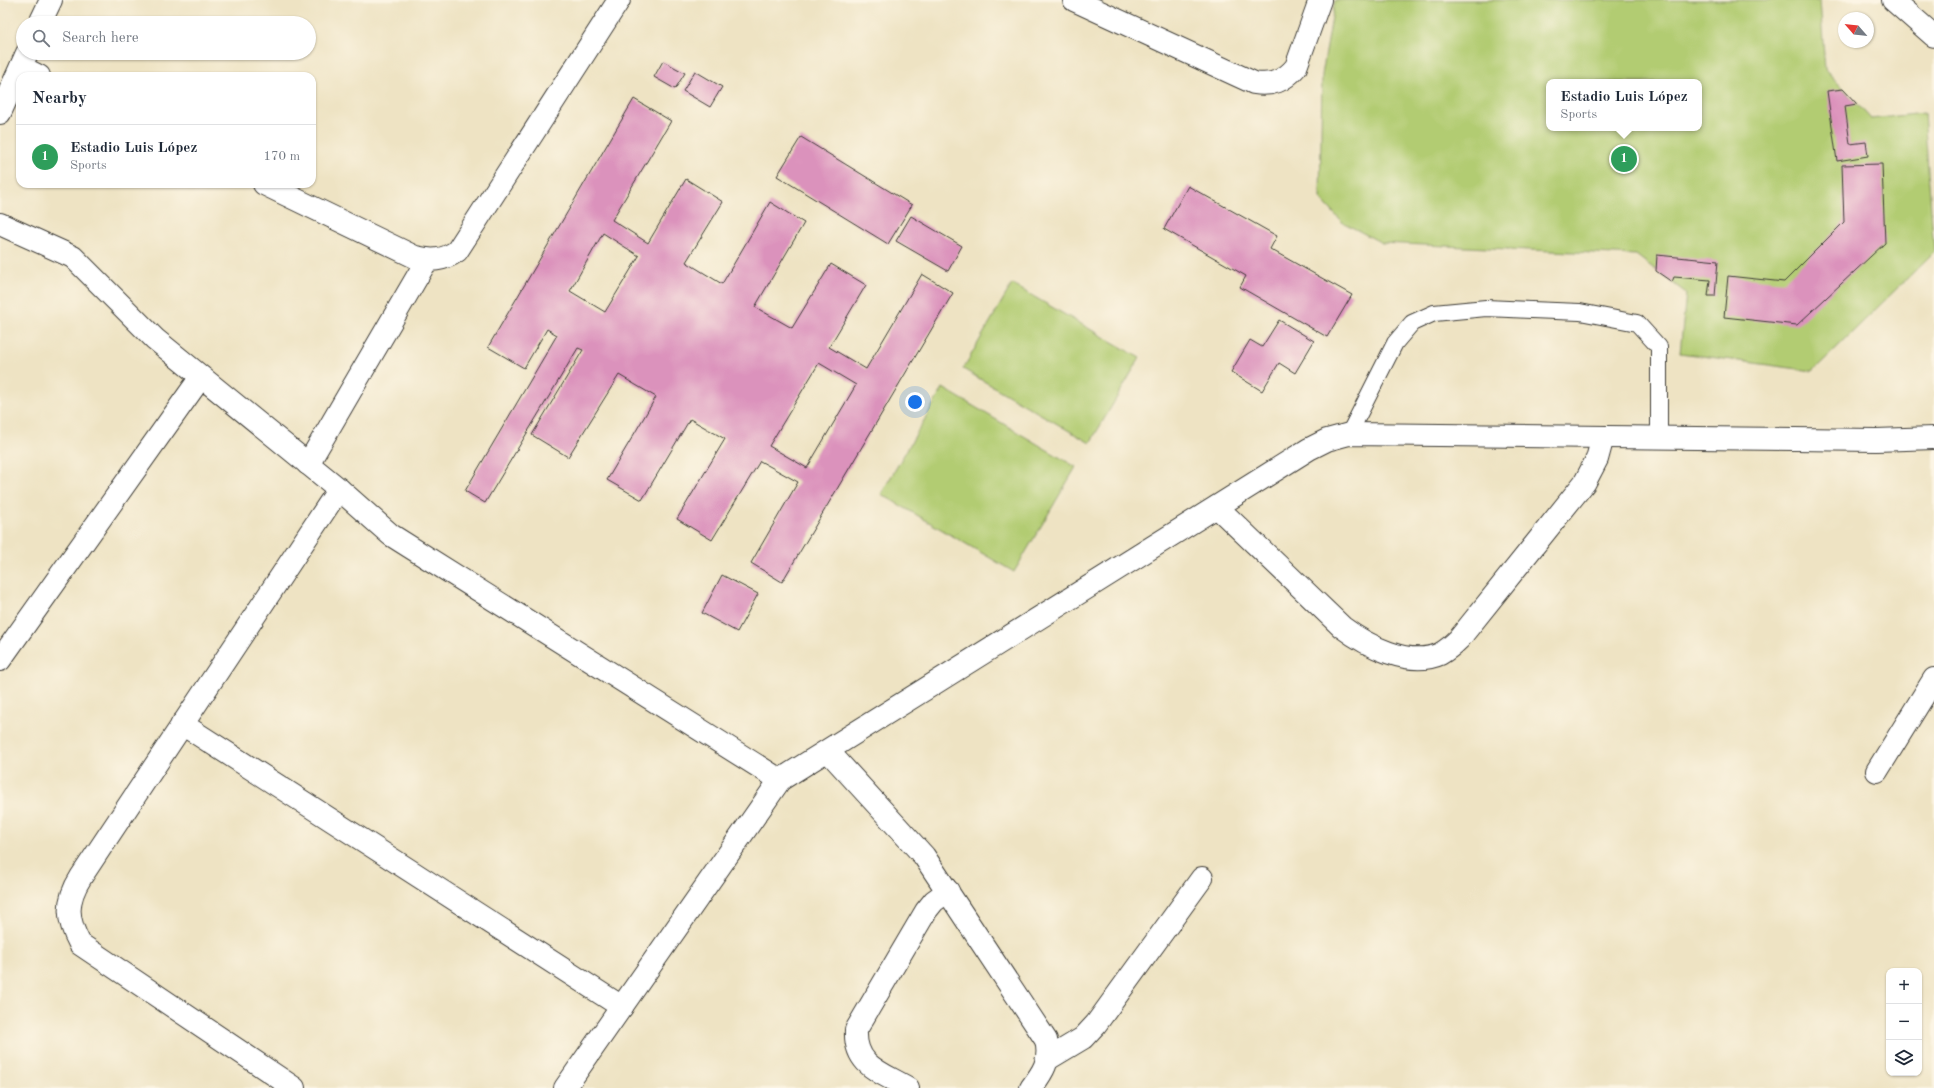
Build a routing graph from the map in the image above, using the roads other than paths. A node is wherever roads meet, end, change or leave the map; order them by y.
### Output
1 (50, 0) edge
2 (619, 0) edge
3 (1074, 0) edge
4 (1320, 0) edge
5 (1893, 0) edge
6 (43, 16) edge
7 (1934, 36) edge
8 (16, 87) edge
9 (0, 113) edge
10 (272, 188) edge
11 (0, 224) edge
12 (427, 260) junction
13 (201, 377) junction
14 (1349, 434) junction
15 (1603, 437) junction
16 (1659, 438) junction
17 (1934, 438) edge
18 (308, 464) junction
19 (339, 489) junction
20 (1217, 507) junction
21 (0, 660) edge
22 (1934, 679) edge
23 (182, 724) junction
24 (828, 751) junction
25 (1877, 771) dead end
26 (780, 780) junction
27 (1202, 878) dead end
28 (948, 891) junction
29 (622, 1007) junction
30 (1048, 1059) junction
31 (294, 1088) edge
32 (565, 1088) edge
33 (908, 1088) edge
34 (1031, 1088) edge

1 - 6 street
2 - 12 street
3 - 4 street
5 - 7 street
8 - 9 street
10 - 12 street
11 - 13 street
12 - 18 street
13 - 18 street
13 - 21 street
14 - 15 street
14 - 16 lane
14 - 20 street
15 - 16 street
15 - 20 street
16 - 17 street
18 - 19 street
19 - 23 street
19 - 26 street
20 - 24 street
22 - 25 street
23 - 29 street
23 - 31 street
24 - 26 street
24 - 28 street
26 - 29 street
27 - 30 street
28 - 30 street
28 - 33 street
29 - 32 street
30 - 34 street

